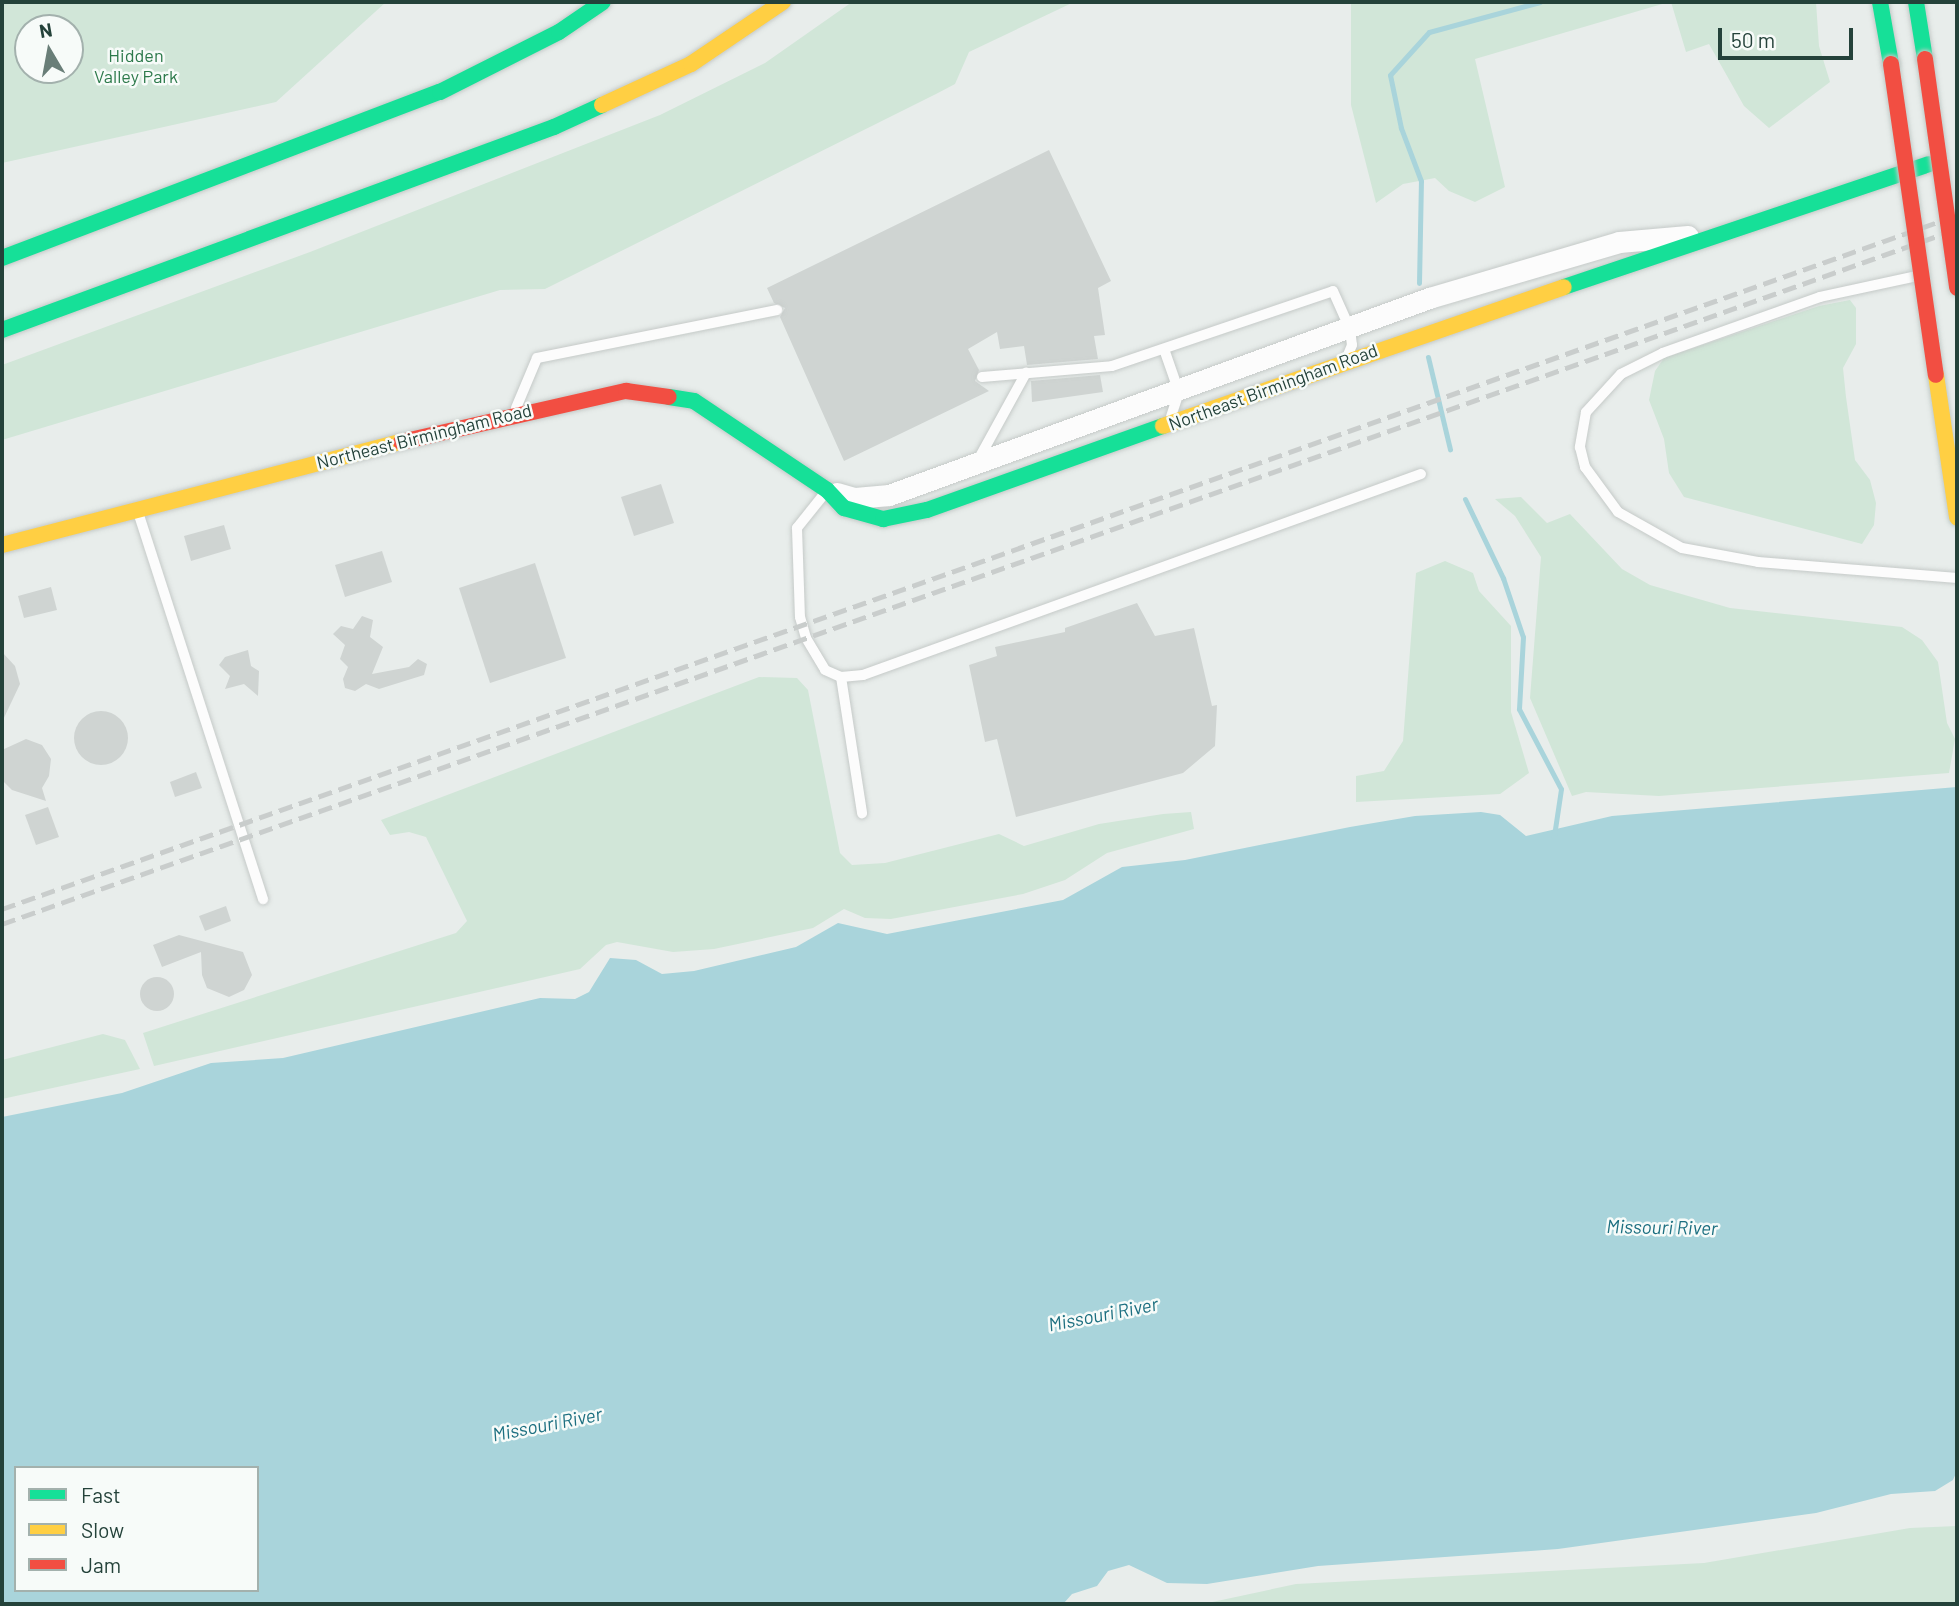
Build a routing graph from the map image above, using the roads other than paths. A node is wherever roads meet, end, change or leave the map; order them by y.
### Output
1 (603, 2) edge
2 (783, 2) edge
3 (1880, 2) edge
4 (1916, 2) edge
5 (1957, 155) edge
6 (1725, 233) junction
7 (2, 258) edge
8 (1957, 268) edge
9 (1945, 271) dead end
10 (1932, 273) dead end
11 (1957, 288) edge
12 (777, 310) dead end
13 (1350, 329) junction
14 (2, 330) edge
15 (1164, 349) junction
16 (1345, 361) junction
17 (1026, 373) junction
18 (982, 377) dead end
19 (1179, 392) junction
20 (514, 413) junction
21 (1166, 425) junction
22 (974, 466) junction
23 (1421, 474) dead end
24 (827, 491) junction
25 (137, 507) junction
26 (1957, 517) edge
27 (2, 545) edge
28 (1957, 578) edge
29 (841, 677) junction
30 (862, 813) dead end
31 (263, 898) dead end

1 - 7 main road
2 - 14 main road
3 - 26 main road, bridge
4 - 11 main road, bridge
5 - 6 main road, Northeast Birmingham Road
6 - 13 street, Northeast Birmingham Road
6 - 16 main road, Northeast Birmingham Road
8 - 9 lane
10 - 28 lane
12 - 20 lane
13 - 15 lane
13 - 16 lane
13 - 19 street, Northeast Birmingham Road
15 - 17 lane
15 - 19 lane
16 - 21 main road, Northeast Birmingham Road
17 - 18 lane
17 - 22 lane
19 - 21 lane
19 - 22 street, Northeast Birmingham Road
20 - 24 main road, Northeast Birmingham Road
20 - 25 main road, Northeast Birmingham Road
21 - 24 main road, Northeast Birmingham Road
22 - 24 street, Northeast Birmingham Road
23 - 29 lane
24 - 29 lane
25 - 27 main road, Northeast Birmingham Road
25 - 31 lane
29 - 30 lane

